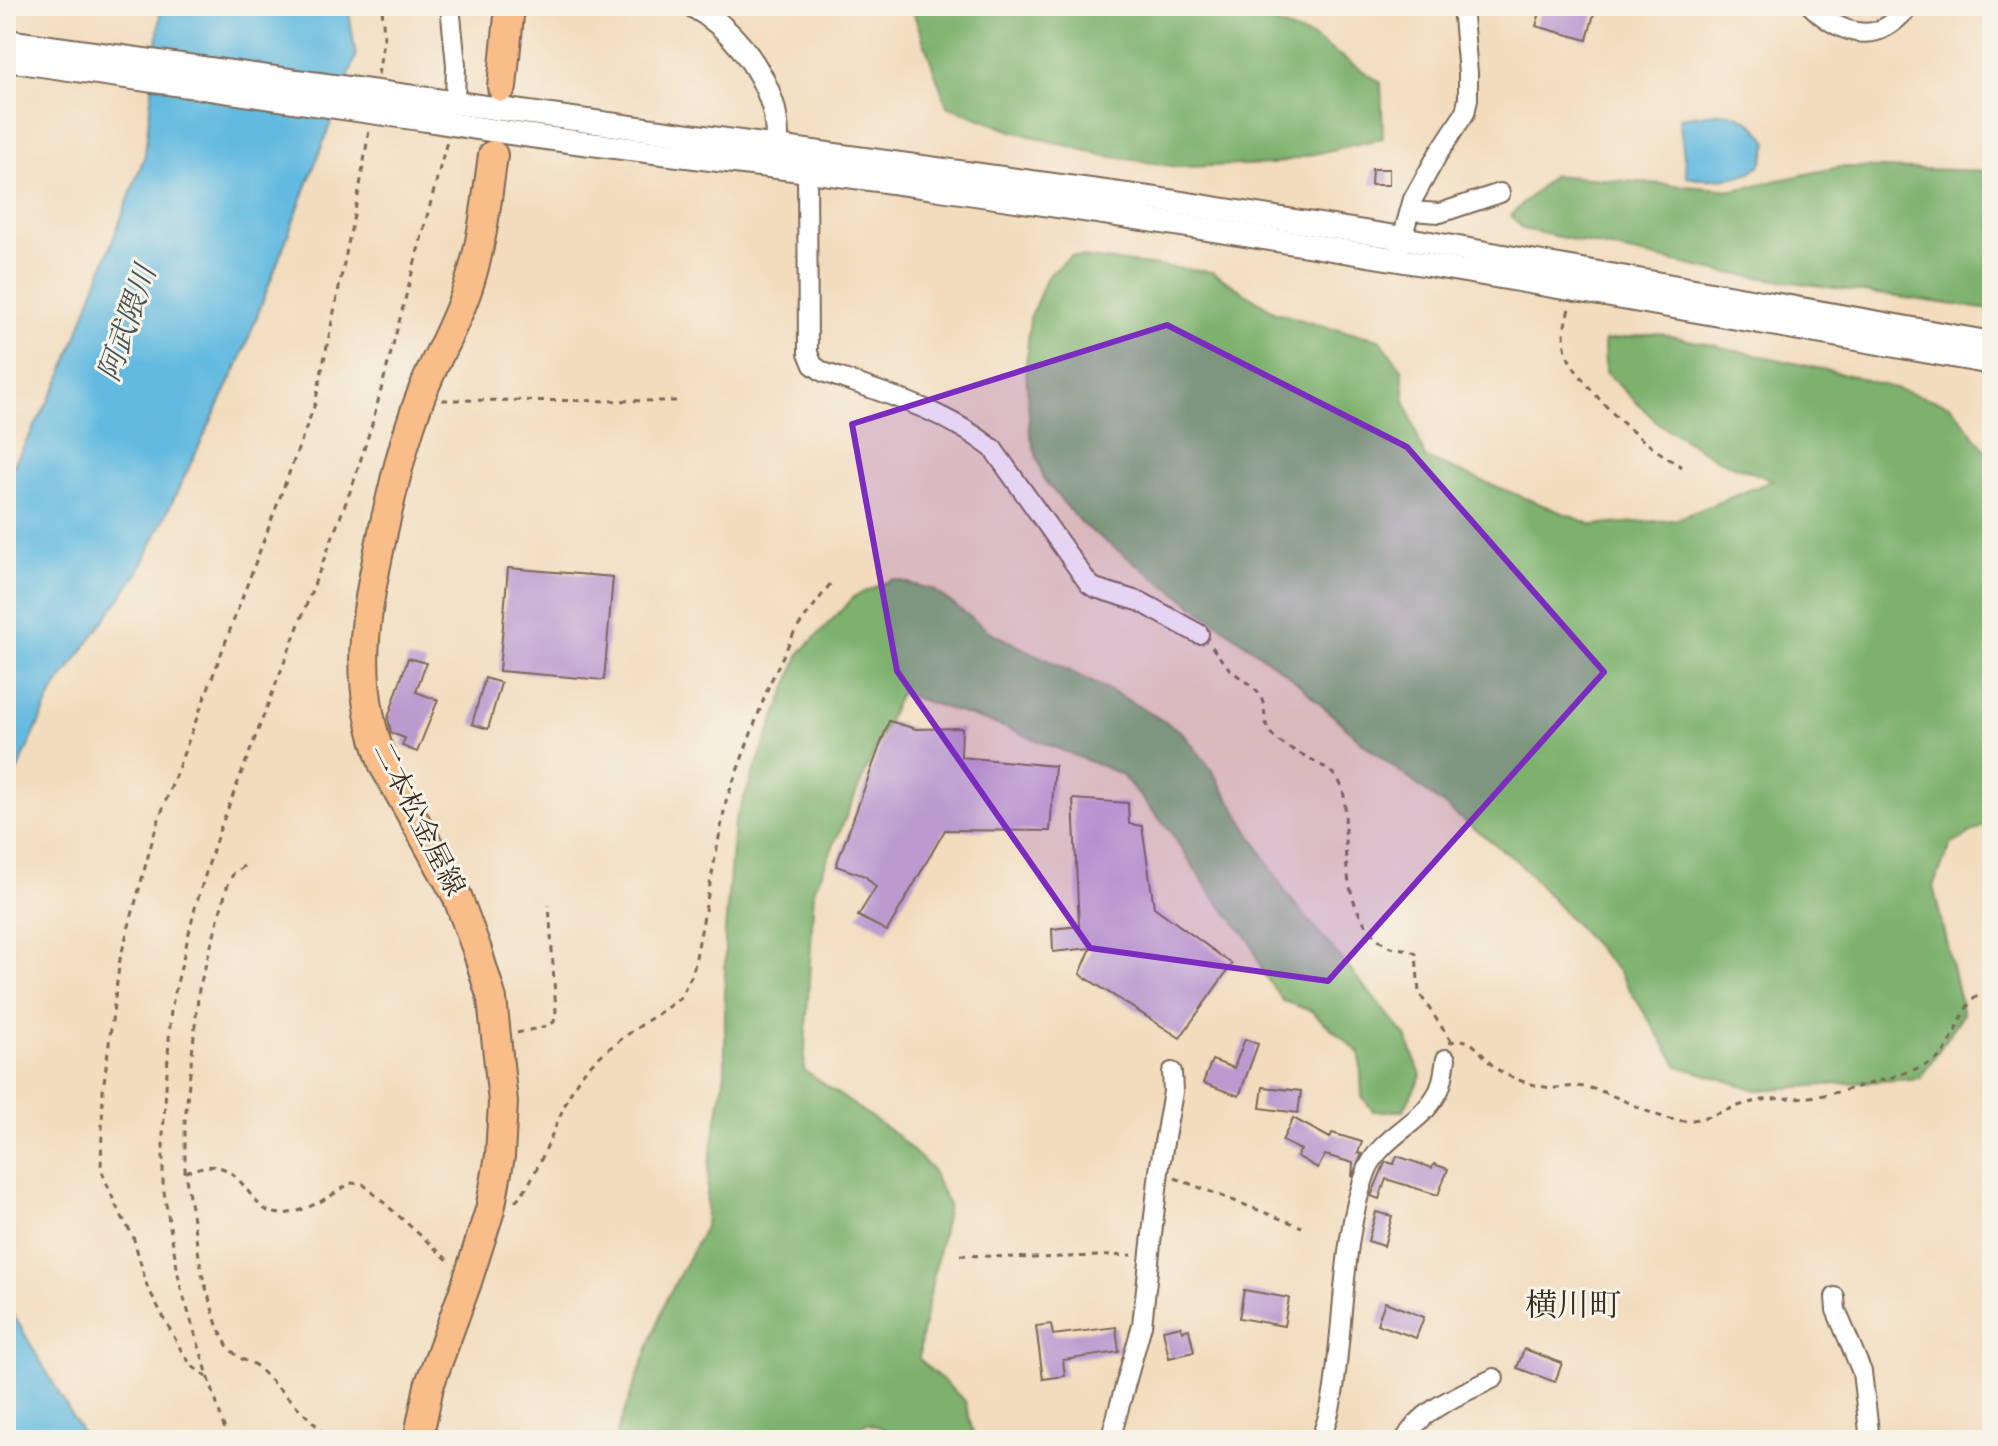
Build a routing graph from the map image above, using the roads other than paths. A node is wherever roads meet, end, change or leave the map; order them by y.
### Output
1 (450, 6) edge
2 (510, 6) edge
3 (693, 6) edge
4 (1462, 6) edge
5 (1811, 6) edge
6 (1911, 6) edge
7 (6, 41) edge
8 (6, 60) edge
9 (502, 87) dead end
10 (427, 110) junction
11 (452, 113) junction
12 (493, 155) dead end
13 (778, 157) junction
14 (807, 170) junction
15 (1500, 193) dead end
16 (1410, 211) junction
17 (1399, 249) junction
18 (1992, 343) edge
19 (1992, 363) edge
20 (1199, 634) road end
21 (1449, 1050) road end
22 (1172, 1072) dead end
23 (1835, 1297) dead end
24 (1494, 1378) dead end
25 (418, 1440) edge
26 (1110, 1440) edge
27 (1320, 1440) edge
28 (1405, 1440) edge
29 (1870, 1440) edge

1 - 11 street
2 - 9 main road
3 - 13 street
4 - 16 street
5 - 6 street
7 - 10 street, bridge
8 - 10 street, bridge
10 - 11 street
11 - 13 street
12 - 25 main road, 二本松金屋線
13 - 14 street
13 - 17 street
14 - 17 street
14 - 20 street
15 - 16 street
16 - 17 street
17 - 18 street
17 - 19 street
21 - 27 street
22 - 26 street
23 - 29 street
24 - 28 street

